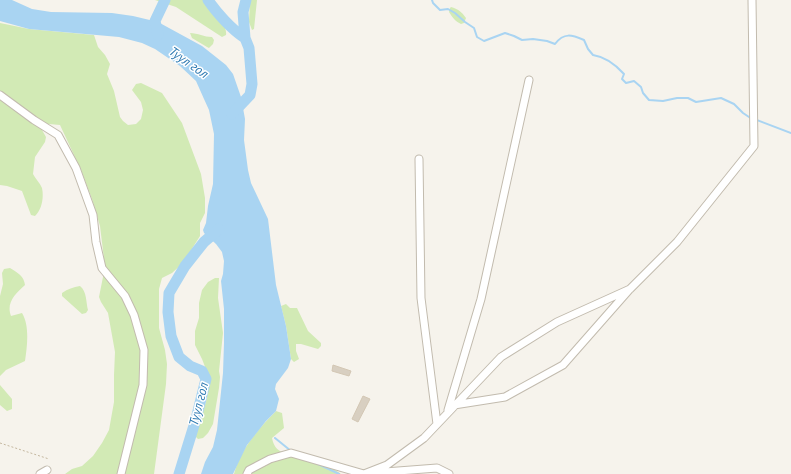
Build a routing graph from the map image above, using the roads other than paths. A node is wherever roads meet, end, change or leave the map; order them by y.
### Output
1 (752, 0) edge
2 (529, 80) dead end
3 (0, 96) edge
4 (419, 159) dead end
5 (630, 289) junction
6 (454, 405) junction
7 (447, 412) junction
8 (437, 424) junction
9 (47, 470) dead end
10 (40, 474) edge
11 (121, 474) edge
12 (247, 474) edge
13 (364, 474) edge
14 (449, 474) edge

1 - 5 street
2 - 7 street
3 - 11 street
4 - 8 street
5 - 6 street
5 - 6 street
6 - 7 street
7 - 8 street
8 - 13 street
9 - 10 street
12 - 13 street
13 - 14 street

